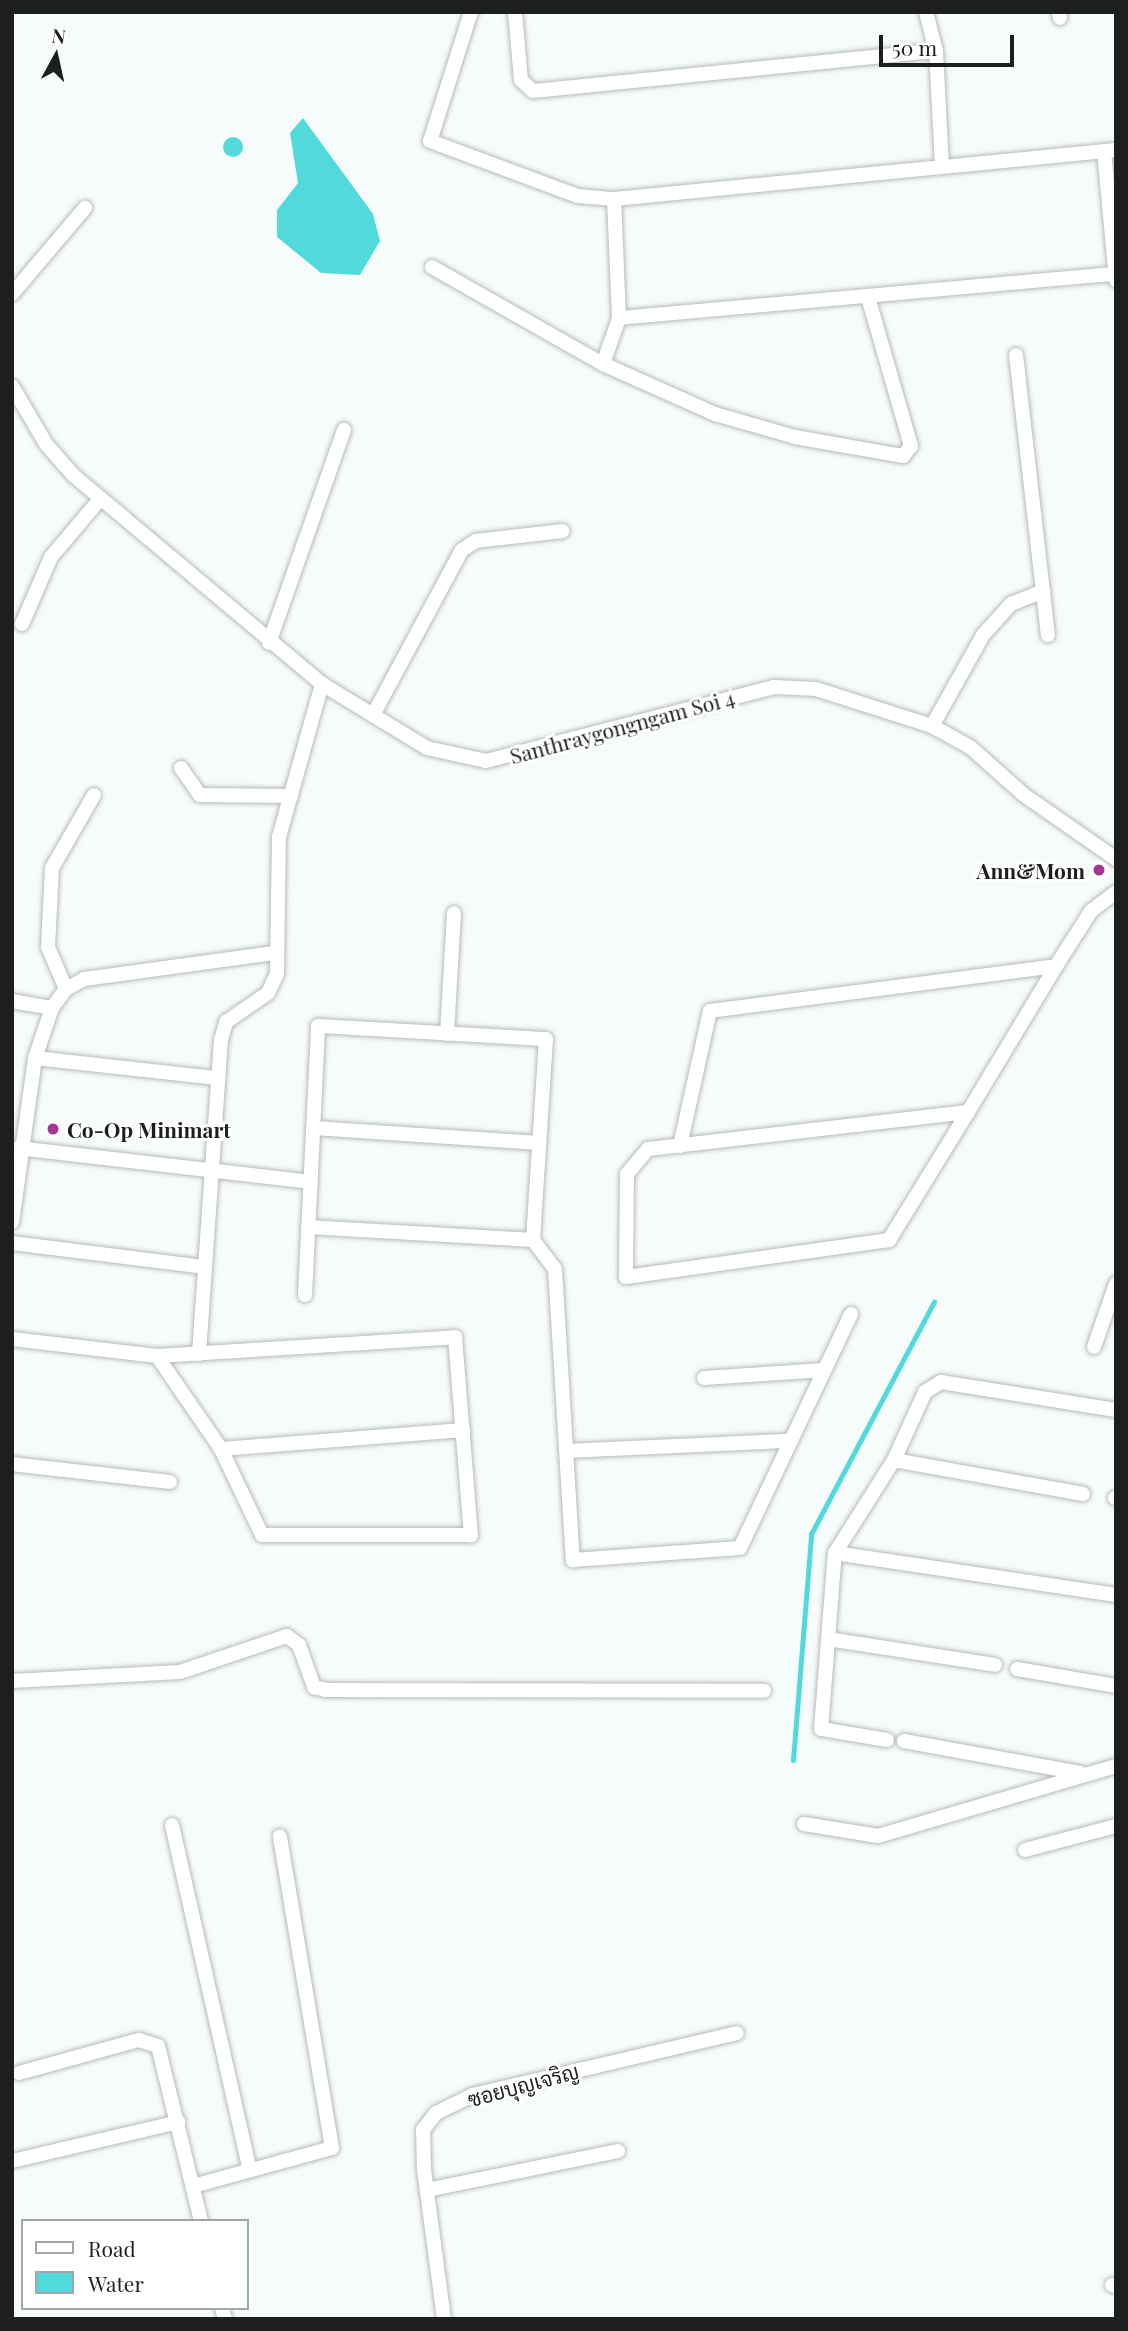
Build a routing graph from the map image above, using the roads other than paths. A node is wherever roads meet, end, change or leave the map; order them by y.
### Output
1 (471, 12) edge
2 (515, 12) edge
3 (926, 12) edge
4 (936, 51) junction
5 (1110, 150) edge
6 (942, 164) junction
7 (614, 199) junction
8 (85, 208) dead end
9 (432, 267) dead end
10 (1115, 274) edge
11 (1116, 280) edge
12 (12, 294) edge
13 (868, 297) junction
14 (619, 318) junction
15 (1016, 355) dead end
16 (603, 364) junction
17 (12, 386) edge
18 (344, 430) dead end
19 (101, 498) junction
20 (562, 531) dead end
21 (1043, 591) junction
22 (22, 624) dead end
23 (1048, 635) dead end
24 (269, 643) junction
25 (322, 684) junction
26 (373, 715) junction
27 (932, 726) junction
28 (181, 768) dead end
29 (94, 795) dead end
30 (291, 796) junction
31 (1116, 859) edge
32 (1116, 892) edge
33 (454, 913) dead end
34 (274, 953) junction
35 (1056, 966) junction
36 (66, 989) junction
37 (12, 1002) edge
38 (52, 1008) junction
39 (447, 1034) junction
40 (35, 1058) junction
41 (217, 1078) junction
42 (968, 1112) junction
43 (313, 1128) junction
44 (540, 1143) junction
45 (680, 1146) junction
46 (16, 1158) edge
47 (209, 1172) junction
48 (311, 1182) junction
49 (12, 1222) edge
50 (308, 1227) junction
51 (533, 1240) junction
52 (12, 1243) edge
53 (204, 1267) junction
54 (1115, 1288) edge
55 (305, 1295) dead end
56 (850, 1314) dead end
57 (12, 1339) edge
58 (1094, 1347) dead end
59 (199, 1354) junction
60 (157, 1356) junction
61 (824, 1370) junction
62 (705, 1378) dead end
63 (1116, 1410) edge
64 (463, 1430) junction
65 (790, 1441) junction
66 (221, 1449) junction
67 (566, 1451) junction
68 (894, 1460) junction
69 (12, 1464) edge
70 (170, 1482) dead end
71 (1083, 1494) dead end
72 (835, 1553) junction
73 (1116, 1595) edge
74 (828, 1639) junction
75 (995, 1665) dead end
76 (1017, 1669) dead end
77 (12, 1681) edge
78 (1116, 1686) edge
79 (764, 1691) dead end
80 (887, 1740) dead end
81 (904, 1741) dead end
82 (1116, 1766) edge
83 (1085, 1774) junction
84 (804, 1824) dead end
85 (172, 1825) dead end
86 (1116, 1826) edge
87 (280, 1836) dead end
88 (1025, 1850) dead end
89 (737, 2033) dead end
90 (19, 2073) dead end
91 (178, 2122) junction
92 (618, 2151) dead end
93 (12, 2161) edge
94 (249, 2168) junction
95 (193, 2186) junction
96 (427, 2190) junction
97 (201, 2219) edge
98 (444, 2319) edge

1 - 7 street
2 - 4 street
3 - 4 street
4 - 6 street
5 - 6 street
5 - 10 street
6 - 7 street
7 - 14 street
8 - 12 street
9 - 16 street
10 - 11 street
10 - 13 street
13 - 14 street
13 - 16 street
14 - 16 street
15 - 21 street
17 - 19 street, Santhraygongngam Soi 4
18 - 24 street
19 - 22 street
19 - 24 street, Santhraygongngam Soi 4
20 - 26 street
21 - 23 street
21 - 27 street
24 - 25 street, Santhraygongngam Soi 4
25 - 26 street, Santhraygongngam Soi 4
25 - 30 street
26 - 27 street, Santhraygongngam Soi 4
27 - 31 street, Santhraygongngam Soi 4
28 - 30 street
29 - 36 street
30 - 34 street
32 - 35 street
33 - 39 street
34 - 36 street
34 - 41 street
35 - 42 street
35 - 45 street
36 - 38 street
37 - 38 street
38 - 40 street
39 - 43 street
39 - 44 street
40 - 41 street
40 - 46 street
41 - 47 street
42 - 45 street
42 - 45 street
43 - 44 street
43 - 48 street
44 - 51 street
46 - 47 street
46 - 49 street
47 - 48 street
47 - 53 street
48 - 50 street
50 - 51 street
50 - 55 street
51 - 67 street
52 - 53 street
53 - 59 street
54 - 58 street
56 - 61 street
57 - 60 street
59 - 60 street
59 - 64 street
60 - 66 street
61 - 62 street
61 - 65 street
63 - 68 street
64 - 66 street
64 - 66 street
65 - 67 street
65 - 67 street
68 - 71 street
68 - 72 street
69 - 70 street
72 - 73 street
72 - 74 street
74 - 75 street
74 - 80 street
76 - 78 street
77 - 79 street
81 - 83 street
82 - 83 street
83 - 84 street
85 - 94 street
86 - 88 street
87 - 94 street
89 - 96 street, ซอยบุญเจริญ
90 - 91 street
91 - 93 street
91 - 95 street
92 - 96 street
94 - 95 street
95 - 97 street
96 - 98 street, ซอยบุญเจริญ

